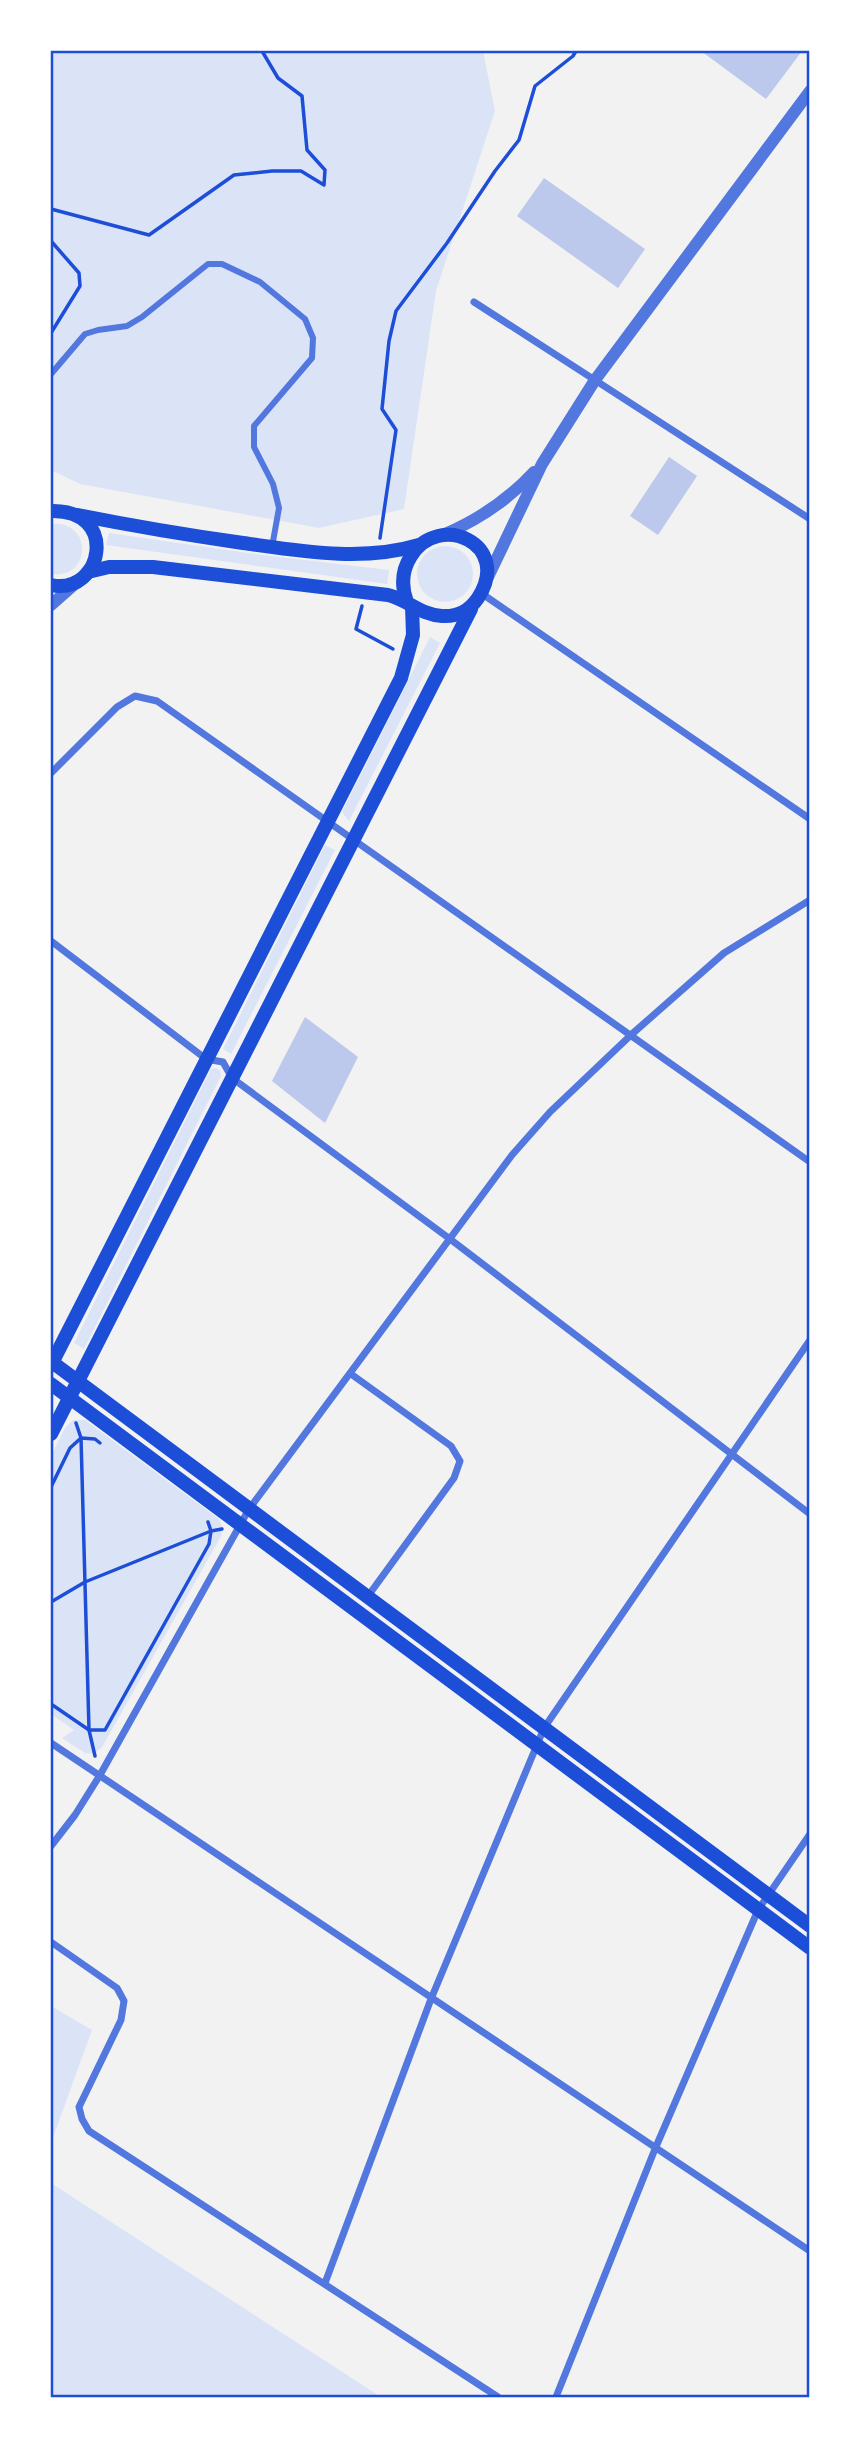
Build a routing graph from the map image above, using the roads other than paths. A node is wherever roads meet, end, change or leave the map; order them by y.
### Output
1 (810, 91) edge
2 (474, 302) dead end
3 (51, 374) edge
4 (595, 380) junction
5 (542, 464) junction
6 (52, 510) edge
7 (78, 515) junction
8 (810, 519) edge
9 (445, 534) junction
10 (421, 545) junction
11 (272, 547) junction
12 (84, 576) junction
13 (488, 577) junction
14 (51, 585) edge
15 (481, 593) junction
16 (410, 604) junction
17 (51, 605) edge
18 (471, 608) junction
19 (51, 773) edge
20 (810, 819) edge
21 (328, 820) junction
22 (354, 838) junction
23 (810, 900) edge
24 (51, 941) edge
25 (632, 1034) junction
26 (206, 1059) junction
27 (232, 1078) junction
28 (810, 1162) edge
29 (450, 1239) junction
30 (810, 1340) edge
31 (51, 1363) edge
32 (351, 1374) junction
33 (78, 1381) junction
34 (51, 1384) edge
35 (69, 1398) junction
36 (51, 1434) edge
37 (731, 1454) junction
38 (249, 1509) junction
39 (810, 1514) edge
40 (240, 1525) junction
41 (368, 1597) junction
42 (544, 1728) junction
43 (51, 1743) edge
44 (536, 1745) junction
45 (100, 1775) junction
46 (810, 1834) edge
47 (51, 1846) edge
48 (768, 1895) junction
49 (758, 1910) junction
50 (810, 1926) edge
51 (51, 1942) edge
52 (810, 1948) edge
53 (431, 1999) junction
54 (655, 2149) junction
55 (810, 2251) edge
56 (325, 2283) junction
57 (498, 2397) edge
58 (556, 2397) edge

1 - 4 street
2 - 4 street
3 - 11 street
4 - 5 street
4 - 8 street
5 - 9 street
5 - 13 street
6 - 7 main road
7 - 11 main road
7 - 12 main road
9 - 10 main road
9 - 13 main road
10 - 11 main road
10 - 16 main road
12 - 14 main road
12 - 16 main road
12 - 17 street
13 - 15 main road
15 - 18 main road
15 - 20 street
16 - 18 main road
16 - 21 main road
18 - 22 main road
19 - 21 street
21 - 22 street
21 - 26 main road
22 - 25 street
22 - 27 main road
23 - 25 street
24 - 26 street
25 - 28 street
25 - 29 street
26 - 27 street
26 - 31 main road
27 - 29 street
27 - 33 main road
29 - 32 street
29 - 37 street
30 - 37 street
31 - 33 main road
32 - 38 street
32 - 41 street
33 - 35 main road
33 - 38 main road
34 - 35 main road
35 - 36 main road
35 - 40 main road
37 - 39 street
37 - 42 street
38 - 40 street
38 - 41 main road
40 - 44 main road
40 - 45 street
41 - 42 main road
42 - 44 street
42 - 48 main road
43 - 45 street
44 - 49 main road
44 - 53 street
45 - 47 street
45 - 53 street
46 - 48 street
48 - 49 street
48 - 50 main road
49 - 52 main road
49 - 54 street
51 - 56 street
53 - 54 street
53 - 56 street
54 - 55 street
54 - 58 street
56 - 57 street

